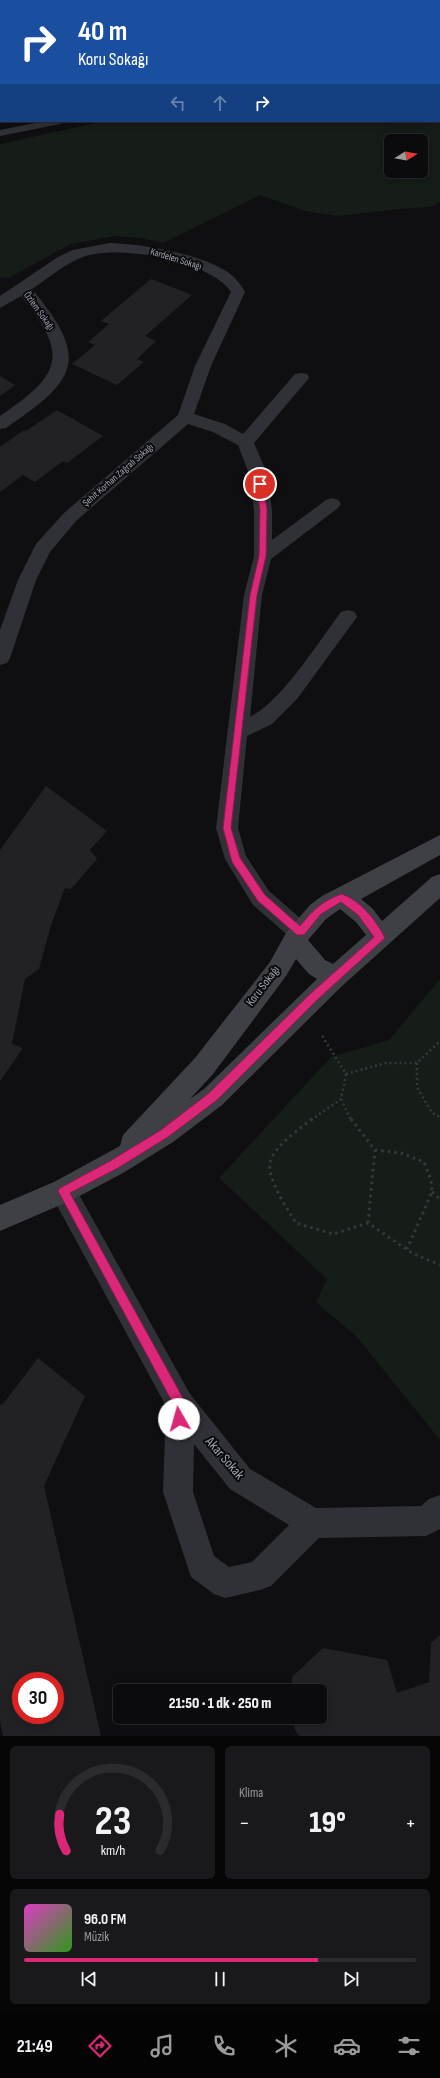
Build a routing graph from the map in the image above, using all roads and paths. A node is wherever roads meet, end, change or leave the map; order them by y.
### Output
1 (55, 122) edge
2 (0, 133) edge
3 (23, 288) junction
4 (0, 303) edge
5 (301, 378) dead end
6 (185, 417) junction
7 (0, 424) edge
8 (245, 442) junction
9 (332, 504) dead end
10 (263, 556) junction
11 (348, 617) dead end
12 (0, 658) edge
13 (239, 731) junction
14 (440, 844) edge
15 (440, 884) edge
16 (342, 898) junction
17 (297, 936) junction
18 (380, 938) junction
19 (334, 978) junction
20 (313, 997) junction
21 (440, 1041) edge
22 (417, 1063) junction
23 (346, 1074) junction
24 (341, 1099) junction
25 (440, 1117) edge
26 (375, 1150) junction
27 (114, 1164) junction
28 (63, 1191) junction
29 (432, 1192) junction
30 (440, 1199) edge
31 (0, 1218) edge
32 (368, 1223) junction
33 (407, 1249) junction
34 (440, 1265) edge
35 (180, 1404) junction
36 (440, 1510) edge
37 (313, 1523) junction

1 - 2 lane
3 - 4 street, Kardelen Sokağı
3 - 6 street, Kardelen Sokağı
3 - 7 street, Özlem Sokağı
5 - 8 street
6 - 8 street
6 - 12 street, Şehit Korhan Zağralı Sokağı
8 - 10 street
9 - 10 street
10 - 13 street
11 - 13 street
13 - 17 street
14 - 16 street, Koru Sokağı
15 - 18 street, Koru Sokağı
16 - 17 street, Koru Sokağı
16 - 18 street
17 - 19 street
17 - 27 street, Koru Sokağı
18 - 19 street, Koru Sokağı
19 - 20 street, Koru Sokağı
20 - 23 path
20 - 27 street, Koru Sokağı
21 - 22 path
22 - 23 path
22 - 25 path
23 - 24 path
24 - 26 path
24 - 32 path
26 - 29 path
26 - 32 path
27 - 28 street, Koru Sokağı
28 - 31 street, Koru Sokağı
28 - 35 street, Akar Sokak
29 - 30 path
29 - 33 path
32 - 33 path
33 - 34 path
35 - 37 street, Akar Sokak
35 - 37 street
36 - 37 street

